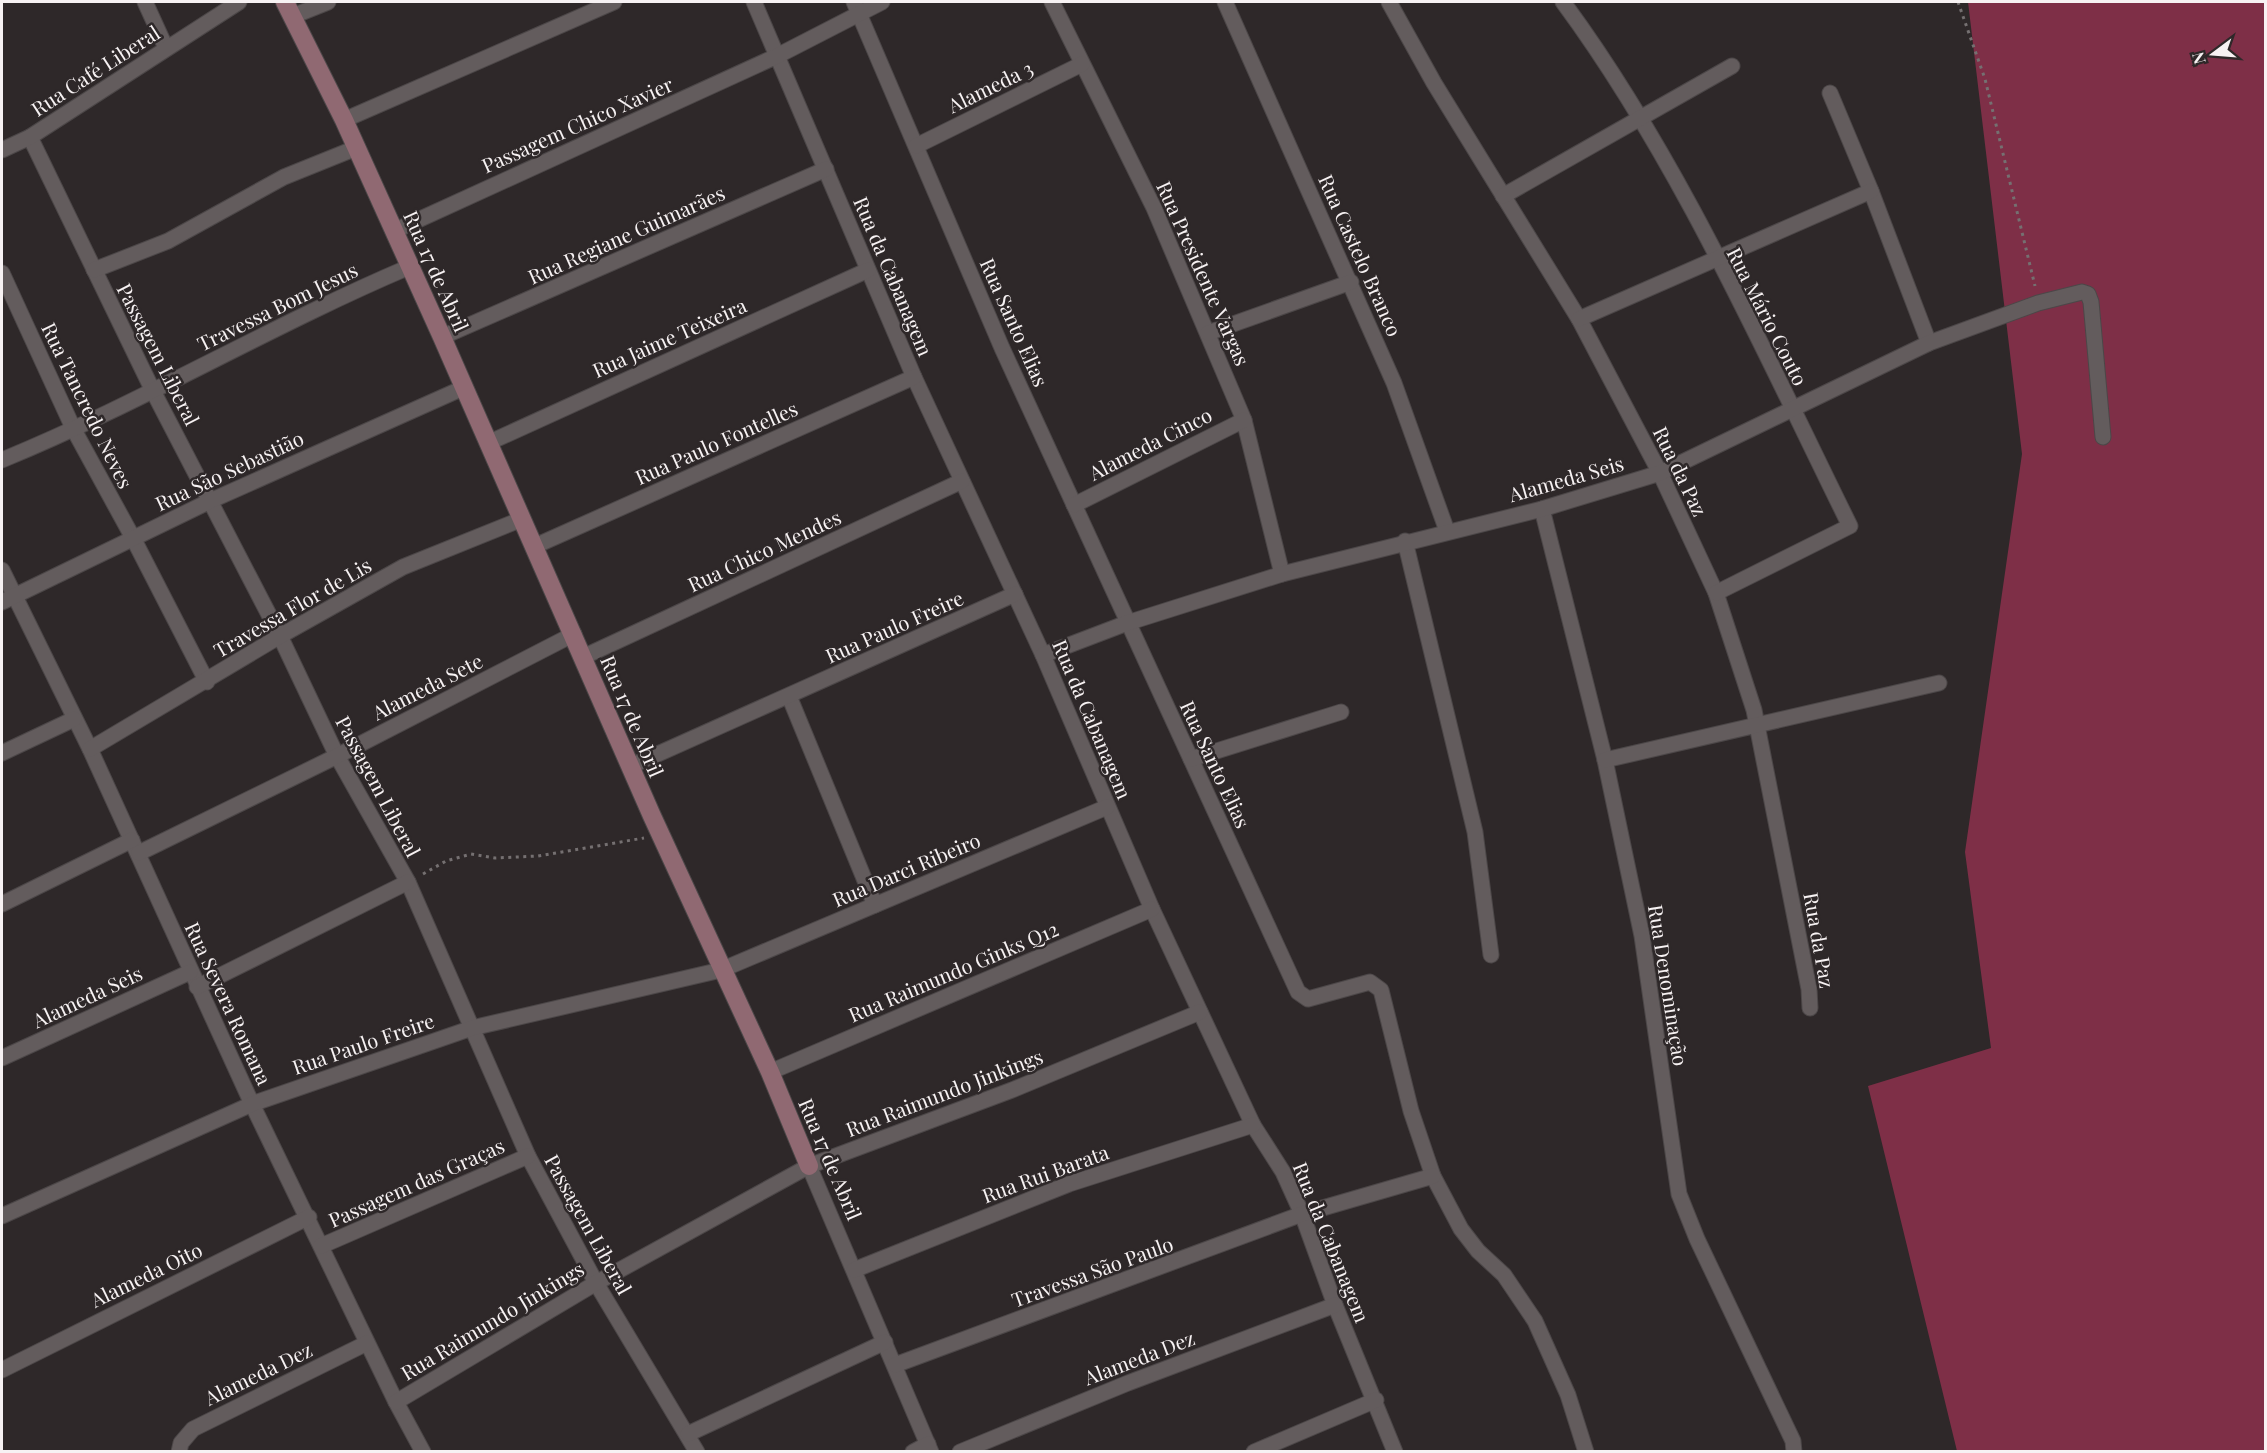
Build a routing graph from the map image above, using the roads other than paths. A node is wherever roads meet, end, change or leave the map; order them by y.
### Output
1 (145, 2) edge
2 (239, 2) edge
3 (328, 2) edge
4 (614, 2) edge
5 (754, 2) edge
6 (882, 2) edge
7 (1052, 2) edge
8 (1225, 2) edge
9 (1389, 2) edge
10 (1563, 2) edge
11 (856, 8) edge
12 (289, 9) edge
13 (166, 48) junction
14 (777, 56) junction
15 (1082, 64) junction
16 (1732, 66) dead end
17 (1830, 93) dead end
18 (344, 120) junction
19 (1640, 120) junction
20 (30, 137) junction
21 (916, 146) junction
22 (356, 148) junction
23 (2, 150) edge
24 (826, 169) junction
25 (1871, 190) junction
26 (1503, 196) junction
27 (394, 231) junction
28 (1717, 259) junction
29 (409, 267) junction
30 (94, 270) junction
31 (868, 270) junction
32 (2, 273) edge
33 (1351, 282) junction
34 (1579, 319) junction
35 (1208, 333) junction
36 (442, 337) junction
37 (1929, 343) junction
38 (914, 377) junction
39 (463, 388) junction
40 (153, 391) junction
41 (1792, 410) junction
42 (1244, 420) junction
43 (74, 430) junction
44 (2103, 437) dead end
45 (488, 443) junction
46 (2, 460) edge
47 (1660, 473) junction
48 (962, 481) junction
49 (210, 501) junction
50 (1074, 505) junction
51 (1542, 509) junction
52 (522, 519) junction
53 (1447, 531) junction
54 (133, 538) junction
55 (1406, 541) junction
56 (535, 546) junction
57 (2, 570) edge
58 (1282, 574) junction
59 (1716, 593) junction
60 (1015, 594) junction
61 (8, 599) edge
62 (1127, 623) junction
63 (574, 634) junction
64 (280, 636) junction
65 (1043, 655) junction
66 (583, 657) junction
67 (207, 682) junction
68 (1939, 683) dead end
69 (789, 696) junction
70 (1341, 712) dead end
71 (74, 719) junction
72 (1756, 725) junction
73 (90, 749) junction
74 (2, 753) edge
75 (337, 756) junction
76 (1191, 759) junction
77 (1605, 760) junction
78 (631, 766) junction
79 (1107, 807) junction
80 (135, 847) junction
81 (408, 882) junction
82 (2, 904) edge
83 (874, 905) junction
84 (1152, 909) junction
85 (1491, 956) dead end
86 (721, 970) junction
87 (190, 972) junction
88 (196, 987) junction
89 (1810, 1008) dead end
90 (1200, 1012) junction
91 (472, 1028) junction
92 (2, 1058) edge
93 (770, 1072) junction
94 (252, 1104) junction
95 (1253, 1125) junction
96 (528, 1156) junction
97 (809, 1166) junction
98 (1433, 1176) junction
99 (1302, 1214) junction
100 (2, 1216) edge
101 (309, 1217) junction
102 (321, 1246) junction
103 (854, 1270) junction
104 (596, 1283) junction
105 (1335, 1305) junction
106 (885, 1342) junction
107 (367, 1343) junction
108 (895, 1365) junction
109 (2, 1370) edge
110 (1376, 1400) junction
111 (396, 1402) junction
112 (688, 1434) junction
113 (930, 1448) edge
114 (179, 1452) edge
115 (423, 1452) edge
116 (697, 1452) edge
117 (913, 1452) edge
118 (960, 1452) edge
119 (1254, 1452) edge
120 (1395, 1452) edge
121 (1586, 1452) edge
122 (1794, 1452) edge

1 - 13 street
2 - 13 street, Rua Café Liberal
3 - 12 street
4 - 18 street
5 - 14 street, Rua da Cabanagem
6 - 11 street, Passagem Chico Xavier
7 - 15 street, Rua Presidente Vargas
8 - 33 street, Rua Castelo Branco
9 - 26 street, Rua da Paz
10 - 19 street, Rua Mário Couto
11 - 14 street, Passagem Chico Xavier
11 - 21 street, Rua Santo Elias
12 - 18 street, Rua 17 de Abril
13 - 20 street, Rua Café Liberal
14 - 24 street, Rua da Cabanagem
14 - 27 street, Passagem Chico Xavier
15 - 21 street, Alameda 3
15 - 35 street, Rua Presidente Vargas
16 - 19 street
17 - 25 street
18 - 22 street, Rua 17 de Abril
19 - 26 street
19 - 28 street, Rua Mário Couto
20 - 23 street, Rua Café Liberal
20 - 30 street, Passagem Liberal
21 - 50 street, Rua Santo Elias
22 - 27 street, Rua 17 de Abril
22 - 30 street
24 - 31 street, Rua da Cabanagem
24 - 36 street, Rua Regiane Guimarães
25 - 28 street
25 - 37 street
26 - 34 street, Rua da Paz
27 - 29 street, Rua 17 de Abril
28 - 34 street
28 - 41 street, Rua Mário Couto
29 - 36 street, Rua 17 de Abril
29 - 40 street, Travessa Bom Jesus
30 - 40 street, Passagem Liberal
31 - 38 street, Rua da Cabanagem
31 - 45 street, Rua Jaime Teixeira
32 - 43 street, Rua Tancredo Neves
33 - 35 street
33 - 53 street, Rua Castelo Branco
34 - 47 street, Rua da Paz
35 - 42 street, Rua Presidente Vargas
36 - 39 street, Rua 17 de Abril
37 - 41 street, Alameda Seis
37 - 44 street, Alameda Seis
38 - 48 street, Rua da Cabanagem
38 - 56 street, Rua Paulo Fontelles
39 - 45 street, Rua 17 de Abril
39 - 49 street, Rua São Sebastião
40 - 43 street, Travessa Bom Jesus
40 - 49 street, Passagem Liberal
41 - 47 street, Alameda Seis
41 - 59 street, Rua Mário Couto
42 - 50 street, Alameda Cinco
42 - 58 street, Rua Presidente Vargas
43 - 46 street, Travessa Bom Jesus
43 - 54 street, Rua Tancredo Neves
45 - 52 street, Rua 17 de Abril
47 - 51 street, Alameda Seis
47 - 59 street, Rua da Paz
48 - 60 street, Rua da Cabanagem
48 - 66 street, Rua Chico Mendes
49 - 54 street, Rua São Sebastião
49 - 64 street, Passagem Liberal
50 - 62 street, Rua Santo Elias
51 - 53 street, Alameda Seis
51 - 77 street, Rua Denominação
52 - 56 street, Rua 17 de Abril
52 - 64 street, Travessa Flor de Lis
53 - 55 street, Alameda Seis
54 - 61 street, Rua São Sebastião
54 - 67 street, Rua Tancredo Neves
55 - 58 street, Alameda Seis
55 - 85 street
56 - 63 street, Rua 17 de Abril
57 - 61 street, Rua Severa Romana
58 - 62 street, Alameda Seis
59 - 72 street, Rua da Paz
60 - 65 street, Rua da Cabanagem
60 - 69 street, Rua Paulo Freire
61 - 71 street, Rua Severa Romana
62 - 65 street, Alameda Seis
62 - 76 street, Rua Santo Elias
63 - 66 street, Rua 17 de Abril
63 - 75 street, Alameda Sete
64 - 67 street, Travessa Flor de Lis
64 - 75 street, Passagem Liberal
65 - 79 street, Rua da Cabanagem
66 - 78 street, Rua 17 de Abril
67 - 73 street, Travessa Flor de Lis
68 - 72 street
69 - 78 street, Rua Paulo Freire
69 - 83 street
70 - 76 street
71 - 73 street, Rua Severa Romana
71 - 74 street
72 - 77 street
72 - 89 street, Rua da Paz
73 - 80 street, Rua Severa Romana
75 - 80 street, Alameda Sete
75 - 81 street, Passagem Liberal
76 - 98 street, Rua Santo Elias
77 - 122 street, Rua Denominação
78 - 86 street, Rua 17 de Abril
79 - 83 street, Rua Darci Ribeiro
79 - 84 street, Rua da Cabanagem
80 - 82 street, Alameda Sete
80 - 87 street, Rua Severa Romana
81 - 88 street
81 - 91 street, Passagem Liberal
83 - 86 street, Rua Darci Ribeiro
84 - 90 street, Rua da Cabanagem
84 - 93 street, Rua Raimundo Ginks Q12
86 - 91 street, Rua Paulo Freire
86 - 93 street, Rua 17 de Abril
87 - 88 street, Rua Severa Romana
87 - 92 street, Alameda Seis
88 - 94 street, Rua Severa Romana
90 - 95 street, Rua da Cabanagem
90 - 97 street, Rua Raimundo Jinkings
91 - 94 street, Rua Paulo Freire
91 - 96 street, Passagem Liberal
93 - 97 street, Rua 17 de Abril
94 - 100 street, Rua Paulo Freire
94 - 101 street, Rua Severa Romana
95 - 99 street, Rua da Cabanagem
95 - 103 street, Rua Rui Barata
96 - 102 street, Passagem das Graças
96 - 104 street, Passagem Liberal
97 - 103 street, Rua 17 de Abril
97 - 104 street, Rua Raimundo Jinkings
98 - 99 street, Travessa São Paulo
98 - 121 street, Rua Santo Elias
99 - 105 street, Rua da Cabanagem
99 - 108 street, Travessa São Paulo
101 - 102 street, Rua Severa Romana
101 - 109 street, Alameda Oito
102 - 107 street, Rua Severa Romana
103 - 106 street, Rua 17 de Abril
104 - 111 street, Rua Raimundo Jinkings
104 - 112 street, Passagem Liberal
105 - 110 street, Rua da Cabanagem
105 - 118 street, Alameda Dez
106 - 108 street, Rua 17 de Abril
106 - 112 street
107 - 111 street, Rua Severa Romana
107 - 114 street, Alameda Dez
108 - 113 street, Rua 17 de Abril
110 - 119 street
110 - 120 street, Rua da Cabanagem
111 - 115 street, Rua Severa Romana
112 - 116 street, Passagem Liberal
113 - 117 street

